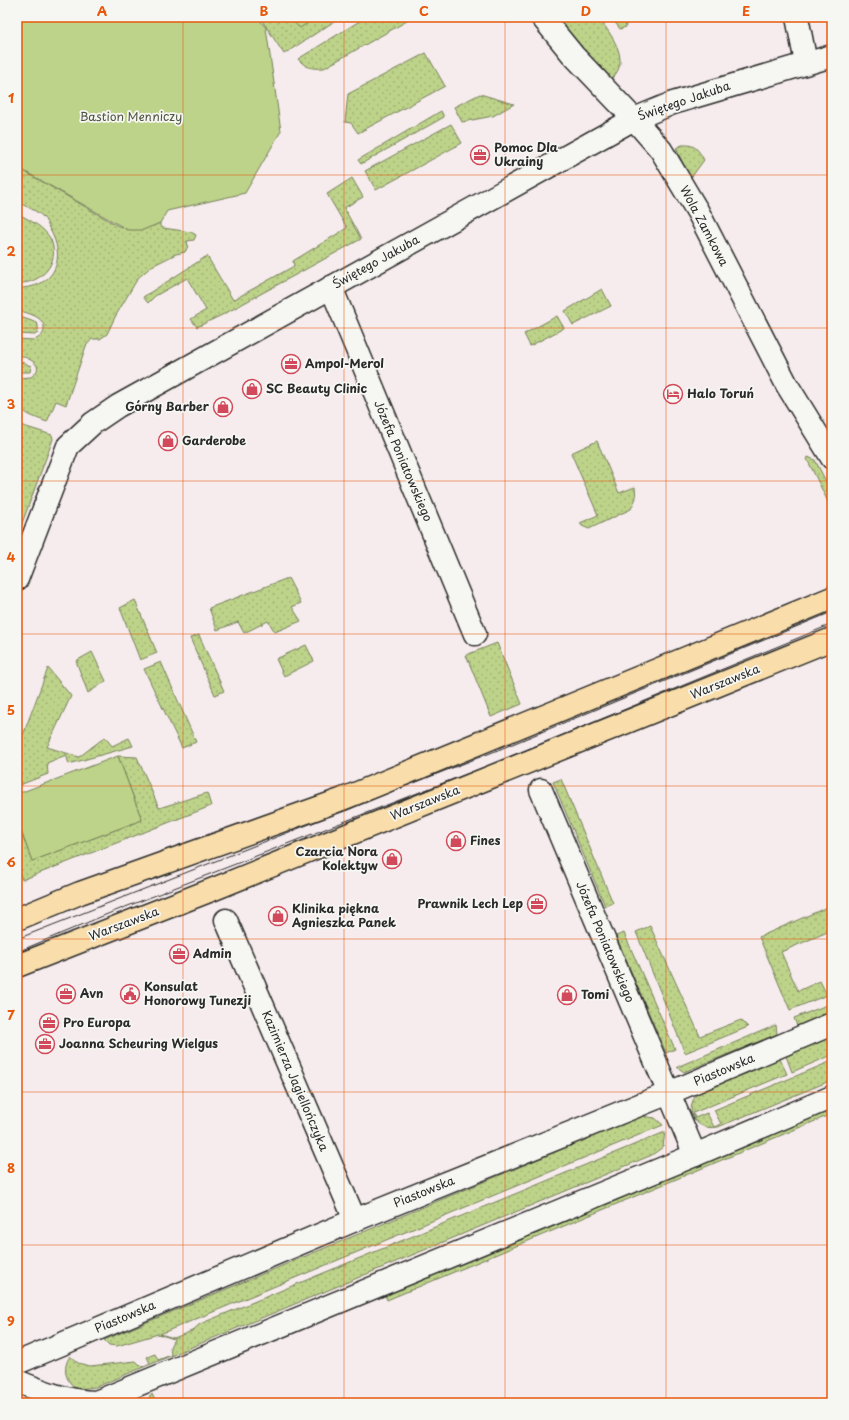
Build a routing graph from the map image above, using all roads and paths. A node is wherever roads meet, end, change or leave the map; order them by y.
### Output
1 (542, 17) edge
2 (797, 17) edge
3 (832, 56) edge
4 (806, 63) junction
5 (634, 119) junction
6 (331, 287) junction
7 (832, 458) edge
8 (17, 579) edge
9 (832, 598) edge
10 (475, 634) dead end
11 (832, 639) edge
12 (541, 790) dead end
13 (17, 920) edge
14 (226, 920) dead end
15 (17, 966) edge
16 (832, 1024) edge
17 (669, 1093) junction
18 (832, 1097) edge
19 (695, 1156) junction
20 (354, 1220) junction
21 (17, 1363) edge
22 (17, 1381) edge
23 (96, 1402) edge

1 - 5 street, Wola Zamkowa
2 - 4 street
3 - 4 street, Świętego Jakuba
4 - 5 street, Świętego Jakuba
5 - 6 street, Świętego Jakuba
5 - 7 street, Wola Zamkowa
6 - 8 street, Świętego Jakuba
6 - 10 street, Józefa Poniatowskiego
9 - 13 main road
11 - 15 main road, Warszawska
12 - 17 street, Józefa Poniatowskiego
14 - 20 street, Kazimierza Jagiellończyka
16 - 17 street, Piastowska
17 - 19 street, Józefa Poniatowskiego
17 - 20 street, Piastowska
18 - 19 street
19 - 23 street
20 - 21 street, Piastowska
22 - 23 street

